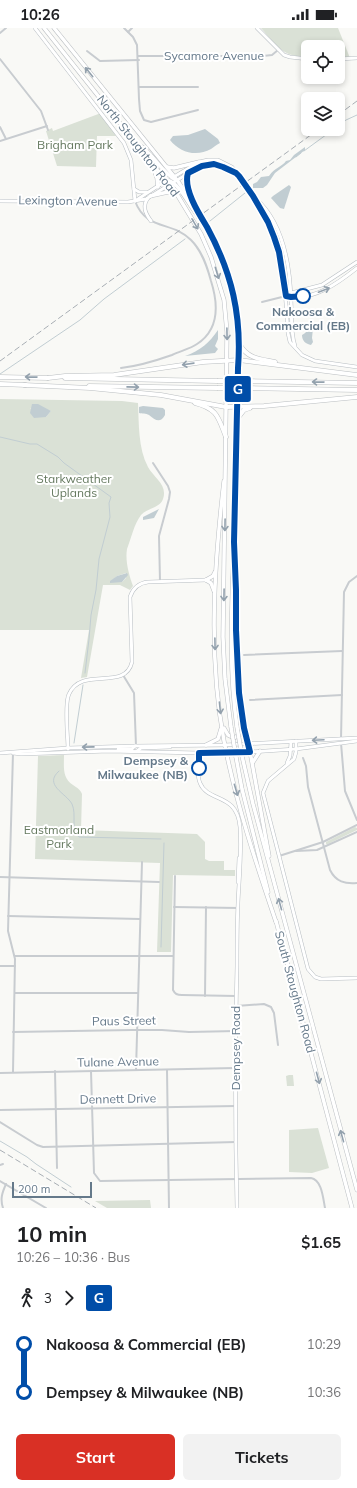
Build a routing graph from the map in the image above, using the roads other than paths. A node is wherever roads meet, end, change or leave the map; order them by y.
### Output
1 (6, 28) edge
2 (35, 28) edge
3 (44, 28) edge
4 (54, 28) edge
5 (124, 28) edge
6 (132, 28) edge
7 (257, 28) edge
8 (128, 32) junction
9 (0, 33) edge
10 (278, 50) junction
11 (87, 51) dead end
12 (138, 56) junction
13 (301, 58) edge
14 (357, 58) edge
15 (0, 59) edge
16 (345, 59) edge
17 (138, 60) junction
18 (139, 87) junction
19 (198, 87) dead end
20 (198, 110) dead end
21 (47, 126) junction
22 (0, 127) edge
23 (48, 130) dead end
24 (6, 139) junction
25 (0, 140) edge
26 (134, 142) junction
27 (150, 160) junction
28 (199, 162) junction
29 (167, 167) junction
30 (188, 173) junction
31 (236, 173) junction
32 (173, 177) junction
33 (167, 180) junction
34 (177, 180) junction
35 (171, 183) junction
36 (158, 187) junction
37 (134, 189) junction
38 (176, 193) junction
39 (150, 195) junction
40 (253, 196) junction
41 (135, 200) junction
42 (0, 201) edge
43 (195, 206) junction
44 (151, 221) junction
45 (204, 222) junction
46 (357, 262) edge
47 (357, 268) edge
48 (291, 293) junction
49 (286, 296) junction
50 (291, 297) junction
51 (262, 302) dead end
52 (240, 346) junction
53 (295, 347) junction
54 (227, 360) junction
55 (239, 360) junction
56 (297, 367) junction
57 (357, 367) edge
58 (121, 368) dead end
59 (357, 375) edge
60 (0, 377) edge
61 (48, 378) junction
62 (357, 383) edge
63 (0, 384) edge
64 (24, 385) junction
65 (357, 390) edge
66 (178, 397) junction
67 (357, 397) edge
68 (226, 406) junction
69 (254, 406) junction
70 (237, 407) junction
71 (237, 419) junction
72 (226, 437) junction
73 (226, 458) junction
74 (153, 463) dead end
75 (234, 542) junction
76 (216, 563) junction
77 (357, 576) edge
78 (206, 580) junction
79 (160, 581) junction
80 (216, 600) junction
81 (342, 652) junction
82 (244, 655) dead end
83 (123, 675) junction
84 (342, 695) junction
85 (250, 700) dead end
86 (243, 720) junction
87 (222, 726) junction
88 (357, 738) edge
89 (341, 739) junction
90 (296, 741) junction
91 (291, 742) junction
92 (357, 742) edge
93 (248, 744) junction
94 (342, 744) junction
95 (206, 745) junction
96 (225, 745) junction
97 (136, 746) junction
98 (180, 746) junction
99 (68, 748) junction
100 (290, 749) junction
101 (296, 749) junction
102 (107, 751) junction
103 (137, 751) junction
104 (260, 751) junction
105 (13, 752) junction
106 (227, 752) junction
107 (250, 752) junction
108 (0, 753) edge
109 (68, 753) junction
110 (199, 753) junction
111 (303, 758) dead end
112 (252, 764) junction
113 (287, 764) junction
114 (245, 774) joint
115 (239, 775) joint
116 (357, 820) edge
117 (357, 825) edge
118 (357, 832) edge
119 (322, 842) junction
120 (324, 848) junction
121 (295, 852) junction
122 (279, 856) junction
123 (142, 862) dead end
124 (270, 868) junction
125 (175, 876) dead end
126 (0, 877) edge
127 (10, 877) junction
128 (141, 881) junction
129 (159, 882) dead end
130 (357, 883) edge
131 (174, 907) junction
132 (206, 907) junction
133 (238, 908) junction
134 (8, 916) junction
135 (140, 919) junction
136 (276, 922) junction
137 (15, 956) junction
138 (139, 956) junction
139 (173, 956) junction
140 (0, 966) edge
141 (16, 966) junction
142 (357, 978) edge
143 (301, 984) junction
144 (293, 986) junction
145 (138, 993) junction
146 (15, 994) junction
147 (205, 996) junction
148 (236, 996) junction
149 (236, 1006) junction
150 (137, 1030) junction
151 (236, 1031) junction
152 (13, 1032) junction
153 (278, 1045) dead end
154 (235, 1068) junction
155 (136, 1070) junction
156 (166, 1070) junction
157 (91, 1071) junction
158 (12, 1072) junction
159 (55, 1072) junction
160 (0, 1073) edge
161 (236, 1106) junction
162 (167, 1107) junction
163 (92, 1108) junction
164 (56, 1109) junction
165 (0, 1110) edge
166 (0, 1122) edge
167 (236, 1142) junction
168 (168, 1143) junction
169 (93, 1145) junction
170 (57, 1146) junction
171 (3, 1164) dead end
172 (0, 1166) edge
173 (57, 1168) dead end
174 (237, 1179) junction
175 (0, 1180) edge
176 (168, 1180) junction
177 (6, 1184) junction
178 (357, 1190) edge
179 (3, 1208) edge
180 (46, 1208) edge
181 (169, 1208) edge
182 (237, 1208) edge
183 (325, 1208) edge
184 (352, 1208) edge

1 - 9 street
2 - 37 street
3 - 26 main road, North Stoughton Road
29 -> 4 main road, North Stoughton Road
5 - 8 street
6 - 8 street
7 - 10 street
8 - 12 street
10 - 12 street, Sycamore Avenue
10 - 13 street, Sycamore Avenue
11 - 17 street
12 - 17 street
14 - 16 street
15 - 21 street
17 - 18 street
18 - 19 street
18 - 20 street
21 - 23 street
21 - 24 street
22 - 24 street
24 - 25 street
26 - 27 main road, North Stoughton Road
26 - 32 main road
27 - 33 main road, North Stoughton Road
27 - 36 main road
28 - 29 main road
28 - 31 street
28 - 32 street
29 - 32 main road, North Stoughton Road
30 - 31 street
30 - 34 street
30 - 43 main road
31 - 40 street
32 - 33 street
32 - 34 main road
33 - 35 main road
33 - 36 street
34 - 35 street
34 - 43 main road, North Stoughton Road
35 - 38 main road, North Stoughton Road
35 - 39 street
35 - 45 main road
36 - 39 street
37 - 39 street
37 - 41 street
38 - 39 main road
38 -> 54 main road, North Stoughton Road
39 - 41 street, Lexington Avenue
39 - 44 street
40 - 48 street
40 - 49 street
41 - 42 street, Lexington Avenue
41 - 44 street
43 - 45 main road, North Stoughton Road
44 - 58 street
45 - 52 main road, North Stoughton Road
46 - 48 street
50 -> 47 street
48 - 49 street
48 - 50 street
49 - 50 street
49 - 51 street
49 - 53 street
50 - 53 street
52 - 55 main road, North Stoughton Road
52 - 56 highway
53 - 57 street
54 - 55 highway
54 -> 61 highway
54 - 68 main road, North Stoughton Road
55 - 56 highway
55 - 70 main road, North Stoughton Road
56 - 59 highway
61 -> 60 highway
62 -> 61 highway, bridge
63 - 64 highway
64 -> 65 highway, bridge
64 - 66 highway
66 - 68 highway
66 - 72 highway
67 - 69 highway
68 - 70 highway
68 - 72 main road, North Stoughton Road
69 - 70 highway
69 - 71 highway
70 - 71 main road, North Stoughton Road
71 - 75 main road, North Stoughton Road
72 - 73 main road, North Stoughton Road
73 - 76 main road
73 -> 115 main road, North Stoughton Road, bridge
74 - 79 street
75 - 86 main road
75 - 114 main road, North Stoughton Road, bridge
76 - 78 main road
76 - 80 main road
77 - 81 street
78 - 79 street
78 - 80 main road
79 - 83 street
80 -> 87 main road
81 - 82 street
81 - 84 street
83 - 97 street
83 - 99 street
84 - 85 street
84 - 89 street
86 - 87 main road
86 - 93 main road
87 - 95 main road
87 - 96 main road
88 - 89 street
89 -> 90 street
89 - 94 street
90 - 91 street
90 - 101 street
91 - 93 street
91 - 100 street
92 - 94 street
93 - 96 street
93 - 107 main road
94 - 101 street
94 - 116 street
95 - 96 street
95 - 98 street
96 - 106 main road
97 - 98 street
97 -> 99 street
97 - 102 street
98 - 103 street
99 - 105 street
99 - 109 street
100 - 101 street
100 - 104 street
100 - 113 street
101 - 113 street
102 - 103 street
102 - 109 street
103 - 110 street
104 - 107 street
104 - 112 main road
105 - 108 street
105 - 109 street
105 - 127 street
106 - 107 street
106 - 110 street
106 -> 136 main road
107 - 112 main road
110 - 133 street, Dempsey Road
111 - 119 street
112 - 124 main road
113 - 122 street
114 - 124 main road, South Stoughton Road
115 - 136 main road, South Stoughton Road
117 - 119 street
118 - 120 street
119 - 120 street
119 - 121 street
120 - 121 street
120 - 130 street
121 - 122 street
122 - 142 street
123 - 128 street
143 -> 124 main road, South Stoughton Road
125 - 131 street
126 - 127 street
127 - 128 street
127 - 134 street
128 - 129 street
128 - 135 street
131 - 132 street
131 - 139 street
132 - 133 street
132 - 147 street
133 - 148 street, Dempsey Road
134 - 135 street
134 - 137 street
135 - 138 street
136 - 144 main road, South Stoughton Road
137 - 138 street
137 - 141 street
138 - 139 street
138 - 145 street
139 - 147 street
140 - 141 street
141 - 146 street
143 - 144 main road
178 -> 143 main road, South Stoughton Road
144 -> 184 main road, South Stoughton Road
145 - 146 street
145 - 150 street
146 - 152 street
147 - 148 street
148 - 149 street, Dempsey Road
149 - 151 street, Dempsey Road
149 - 153 street
150 - 151 street, Paus Street
150 - 152 street, Paus Street
150 - 155 street
151 - 154 street, Dempsey Road
152 - 158 street
154 - 156 street, Tulane Avenue
154 - 161 street, Dempsey Road
155 - 156 street, Tulane Avenue
155 - 157 street, Tulane Avenue
156 - 162 street
157 - 159 street, Tulane Avenue
157 - 163 street
158 - 159 street, Tulane Avenue
158 - 160 street, Tulane Avenue
159 - 164 street
161 - 162 street, Dennett Drive
161 - 167 street, Dempsey Road
162 - 163 street, Dennett Drive
162 - 168 street
163 - 164 street, Dennett Drive
163 - 169 street
164 - 165 street, Dennett Drive
164 - 170 street
166 - 170 street
167 - 168 street
167 - 174 street, Dempsey Road
168 - 169 street
168 - 176 street
169 - 170 street
169 - 176 street
170 - 173 street
171 - 172 street
174 - 176 street
174 - 182 street, Dempsey Road
174 - 183 street
175 - 177 street
176 - 181 street
177 - 179 street
177 - 180 street

